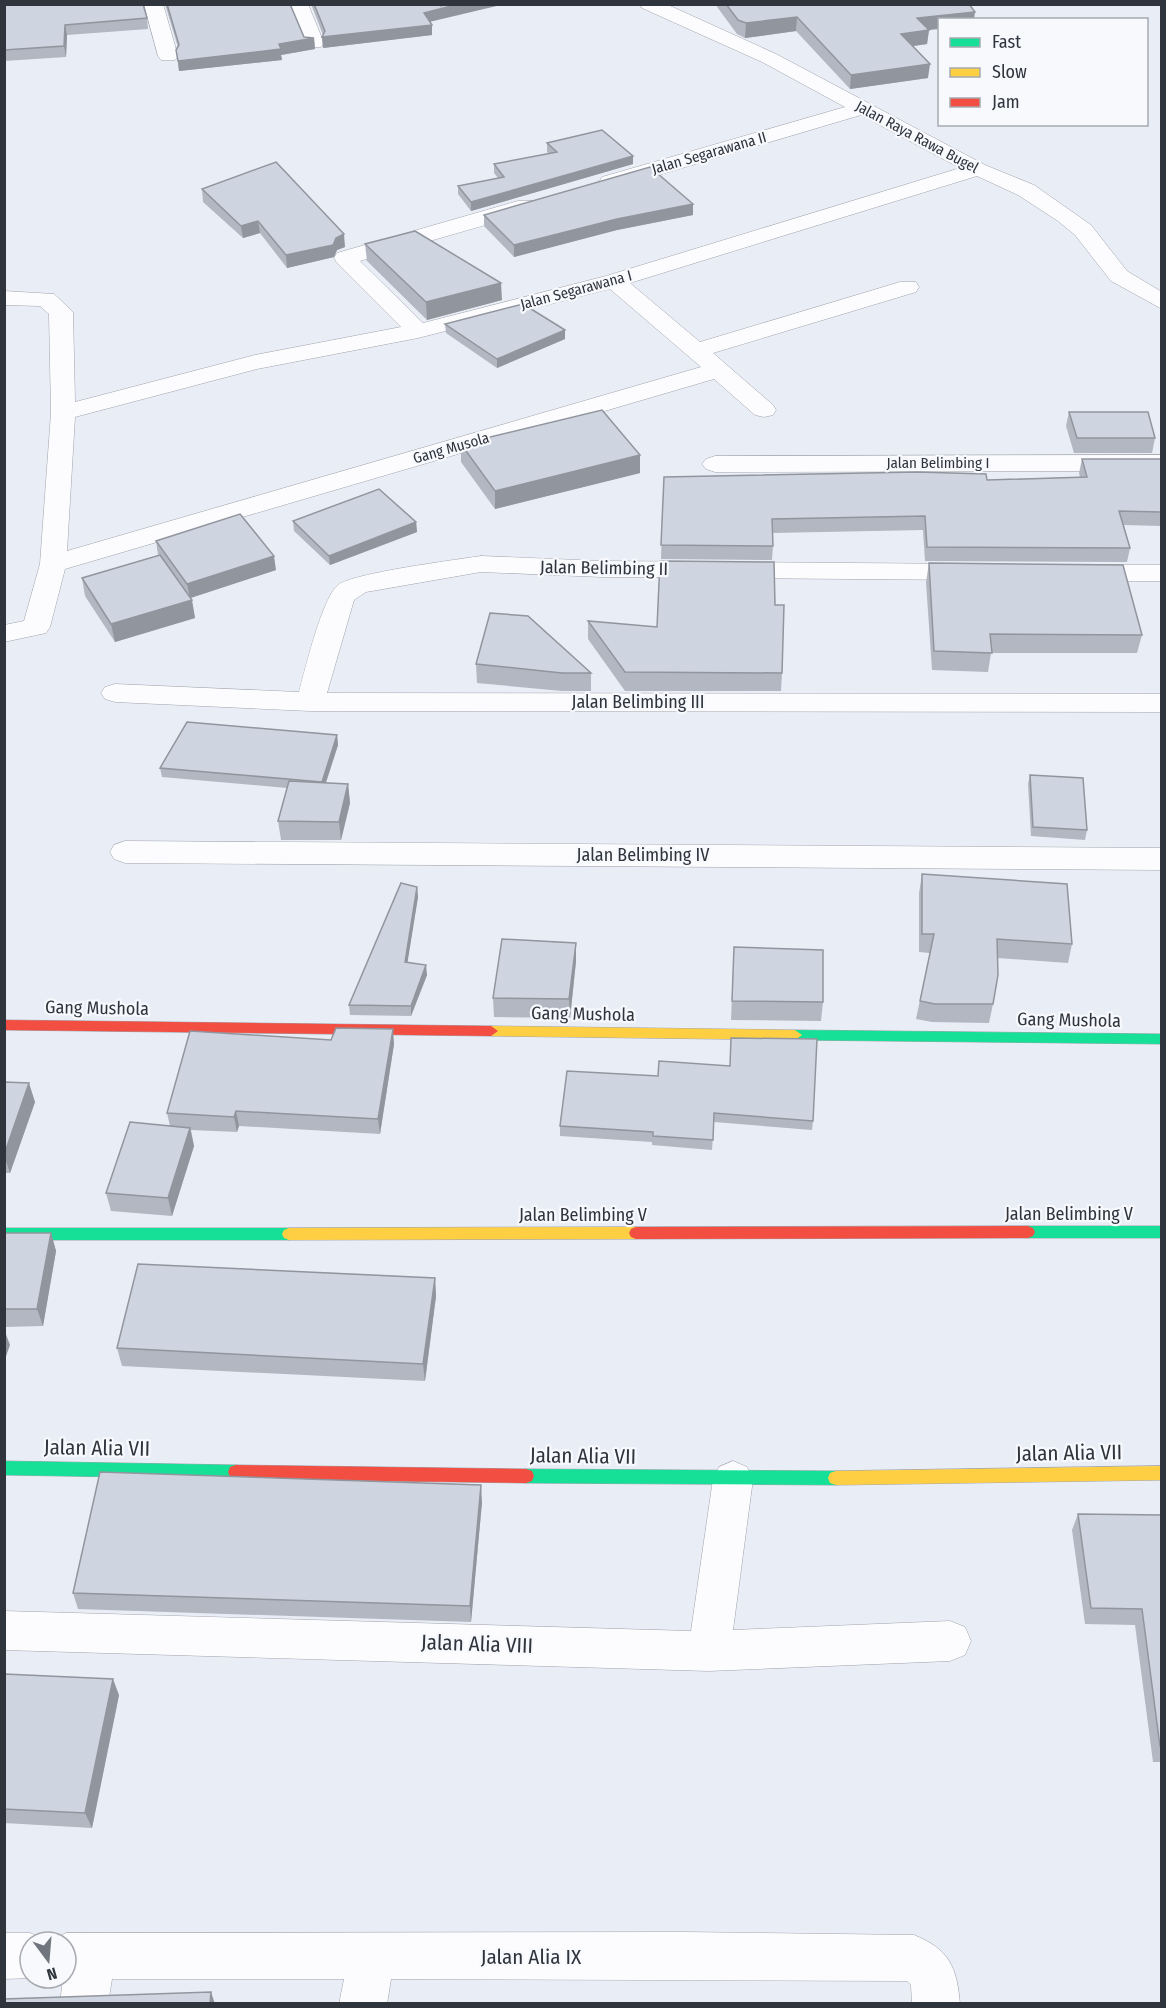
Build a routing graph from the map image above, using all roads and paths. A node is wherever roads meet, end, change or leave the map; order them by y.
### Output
1 (153, 4) edge
2 (298, 4) edge
3 (649, 4) edge
4 (314, 43) dead end
5 (168, 56) dead end
6 (862, 108) junction
7 (978, 169) junction
8 (585, 189) edge
9 (551, 199) edge
10 (614, 281) junction
11 (908, 287) dead end
12 (4, 298) edge
13 (1161, 302) edge
14 (418, 331) junction
15 (695, 351) junction
16 (718, 370) junction
17 (764, 410) dead end
18 (63, 413) junction
19 (1161, 463) edge
20 (715, 464) dead end
21 (53, 564) junction
22 (995, 572) edge
23 (1054, 572) edge
24 (1161, 573) edge
25 (4, 634) edge
26 (116, 693) dead end
27 (310, 702) junction
28 (1161, 703) edge
29 (125, 852) dead end
30 (1161, 859) edge
31 (4, 1025) edge
32 (1161, 1039) edge
33 (1161, 1232) edge
34 (4, 1234) edge
35 (4, 1468) edge
36 (1161, 1473) edge
37 (733, 1479) junction
38 (4, 1630) edge
39 (950, 1641) dead end
40 (710, 1651) junction
41 (79, 1956) edge
42 (371, 1958) junction
43 (84, 2004) edge
44 (363, 2004) edge
45 (936, 2004) edge

1 - 5 street
2 - 4 street
3 - 6 street, Jalan Raya Rawa Bugel
6 - 7 street, Jalan Raya Rawa Bugel
6 - 8 street, Jalan Segarawana II
7 - 10 street, Jalan Segarawana I
7 - 13 street, Jalan Raya Rawa Bugel
9 - 14 street
10 - 14 street, Jalan Segarawana I
10 - 15 street
11 - 15 street
12 - 18 street
14 - 18 street, Jalan Segarawana I
15 - 16 street
16 - 17 street
16 - 21 street, Gang Musola
18 - 21 street
19 - 20 street, Jalan Belimbing I
21 - 25 street
22 - 27 street, Jalan Belimbing II
23 - 24 street
26 - 27 street, Jalan Belimbing III
27 - 28 street, Jalan Belimbing III
29 - 30 street, Jalan Belimbing IV
31 - 32 street, Gang Mushola
33 - 34 street, Jalan Belimbing V
35 - 37 street, Jalan Alia VII
36 - 37 street, Jalan Alia VII
37 - 40 street
38 - 40 street, Jalan Alia VIII
39 - 40 street, Jalan Alia VIII
41 - 42 street, Jalan Alia IX
41 - 43 street, Jalan Alia IX
42 - 44 street
42 - 45 street, Jalan Alia IX

